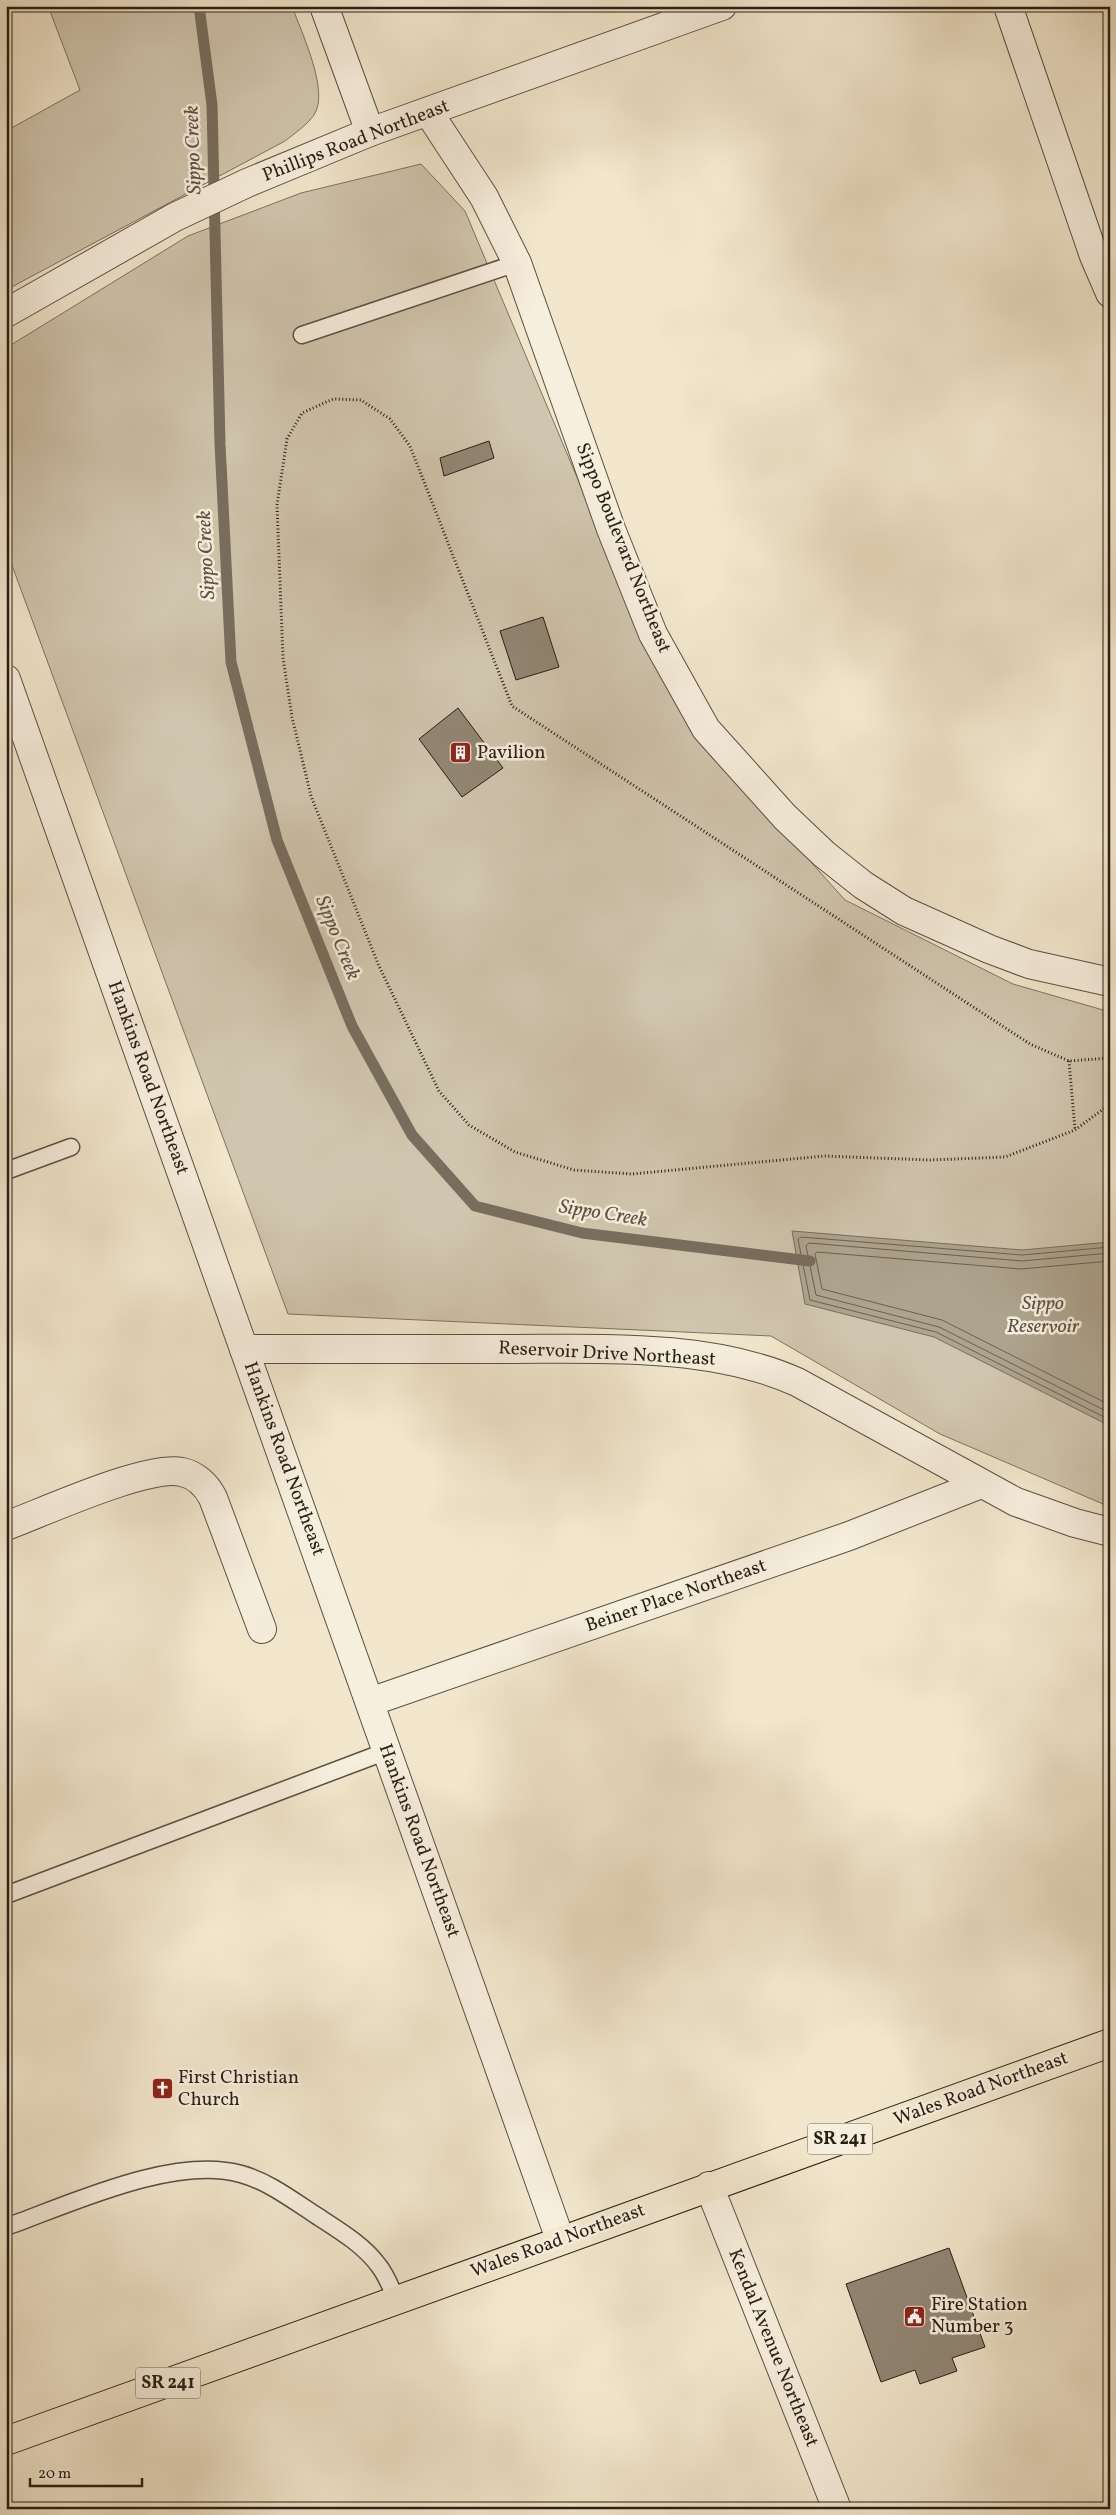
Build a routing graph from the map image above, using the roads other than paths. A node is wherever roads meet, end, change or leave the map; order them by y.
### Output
1 (324, 6) edge
2 (722, 6) edge
3 (1008, 6) edge
4 (429, 113) junction
5 (370, 132) junction
6 (517, 263) junction
7 (1110, 293) edge
8 (6, 313) edge
9 (302, 336) dead end
10 (6, 679) edge
11 (1110, 982) edge
12 (71, 1147) dead end
13 (6, 1171) edge
14 (244, 1349) junction
15 (980, 1484) junction
16 (8, 1520) edge
17 (1110, 1532) edge
18 (262, 1629) dead end
19 (370, 1702) junction
20 (387, 1751) junction
21 (6, 1895) edge
22 (1110, 2042) edge
23 (709, 2186) junction
24 (6, 2227) edge
25 (560, 2239) junction
26 (397, 2300) junction
27 (6, 2441) edge
28 (837, 2509) edge

1 - 5 street
2 - 4 street, Phillips Road Northeast
3 - 7 street
4 - 5 street, Phillips Road Northeast
4 - 6 street, Sippo Boulevard Northeast
5 - 8 street, Phillips Road Northeast
6 - 9 lane
6 - 11 street, Sippo Boulevard Northeast
10 - 14 street, Hankins Road Northeast
12 - 13 lane
14 - 15 street, Reservoir Drive Northeast
14 - 19 street, Hankins Road Northeast
15 - 17 street, Reservoir Drive Northeast
15 - 19 street, Beiner Place Northeast
16 - 18 street
19 - 20 street, Hankins Road Northeast
20 - 21 lane
20 - 25 street, Hankins Road Northeast
22 - 23 main road, Wales Road Northeast / SR 241
23 - 25 main road, Wales Road Northeast / SR 241
23 - 28 street, Kendal Avenue Northeast
24 - 26 lane
25 - 26 main road, Wales Road Northeast / SR 241
26 - 27 main road, Wales Road Northeast / SR 241

